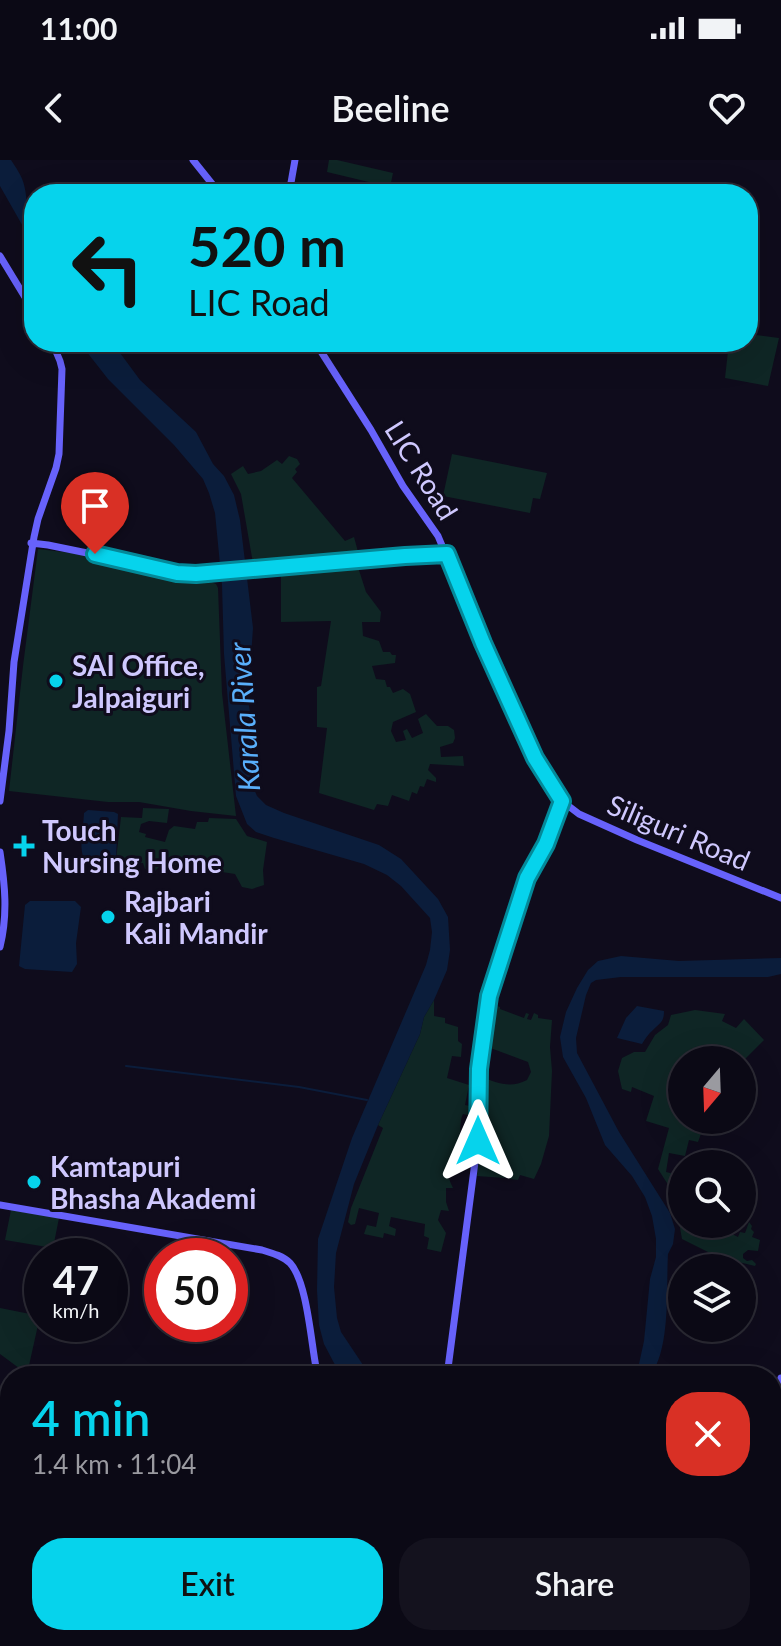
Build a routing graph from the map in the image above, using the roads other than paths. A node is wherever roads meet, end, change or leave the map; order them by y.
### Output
1 (193, 160) edge
2 (295, 160) edge
3 (212, 184) edge
4 (291, 184) edge
5 (0, 259) edge
6 (24, 298) edge
7 (55, 352) edge
8 (321, 352) edge
9 (32, 542) junction
10 (447, 554) junction
11 (8, 703) junction
12 (0, 763) edge
13 (0, 801) edge
14 (562, 801) junction
15 (0, 852) edge
16 (781, 898) edge
17 (0, 947) edge
18 (35, 1201) dead end
19 (0, 1205) edge
20 (33, 1212) junction
21 (316, 1366) edge
22 (448, 1366) edge

1 - 3 street
2 - 4 street
5 - 6 street
7 - 9 street
8 - 10 street, LIC Road
9 - 10 street
9 - 11 street
10 - 14 street, LIC Road
11 - 12 street
11 - 13 street
14 - 16 street, Siliguri Road
14 - 22 street
15 - 17 street
18 - 20 street
19 - 20 street
20 - 21 street

